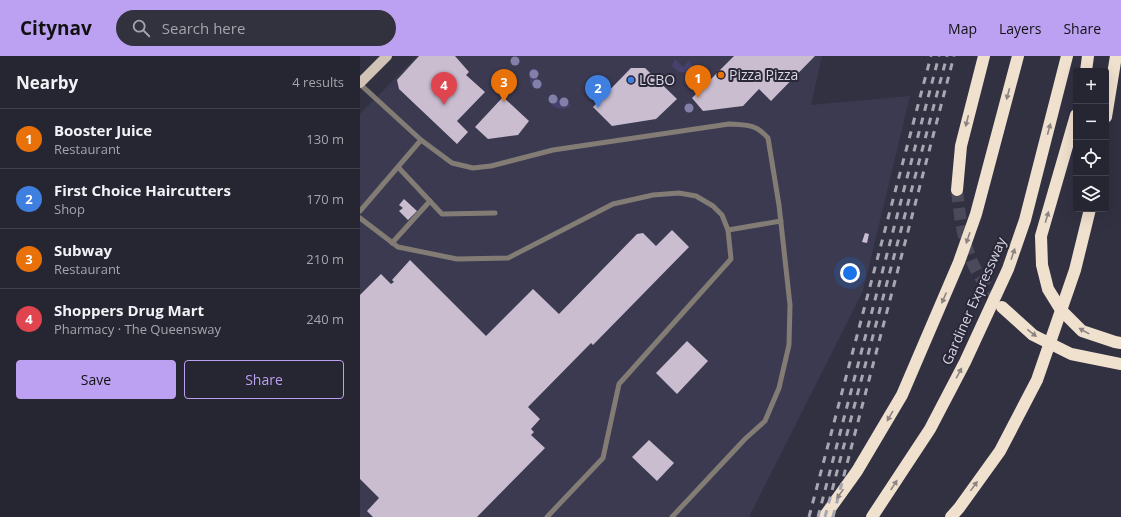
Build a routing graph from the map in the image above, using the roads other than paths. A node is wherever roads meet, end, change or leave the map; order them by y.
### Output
1 (386, 56) edge
2 (984, 56) edge
3 (1018, 56) edge
4 (1067, 56) edge
5 (1088, 56) edge
6 (1116, 56) edge
7 (1086, 68) edge
8 (360, 84) edge
9 (1108, 104) edge
10 (1073, 125) edge
11 (421, 140) junction
12 (398, 167) junction
13 (957, 190) tunnel mouth
14 (430, 202) junction
15 (360, 211) edge
16 (1089, 212) edge
17 (495, 213) dead end
18 (360, 218) edge
19 (781, 221) junction
20 (728, 230) junction
21 (392, 243) junction
22 (1002, 307) tunnel mouth
23 (1121, 343) edge
24 (1121, 364) edge
25 (547, 517) edge
26 (672, 517) edge
27 (824, 517) edge
28 (872, 517) edge
29 (950, 517) edge

1 - 8 main road
2 -> 13 highway
3 -> 27 highway, Gardiner Expressway
28 -> 4 highway, Gardiner Expressway
5 - 7 highway
6 - 9 highway
8 - 11 lane
23 -> 10 highway
11 - 12 lane
11 - 19 lane
12 - 14 lane
12 - 15 lane
14 - 17 lane
14 - 21 lane
29 -> 16 highway
18 - 21 lane
19 - 20 lane
19 - 26 lane
20 - 21 lane
20 - 25 lane
22 -> 24 highway

